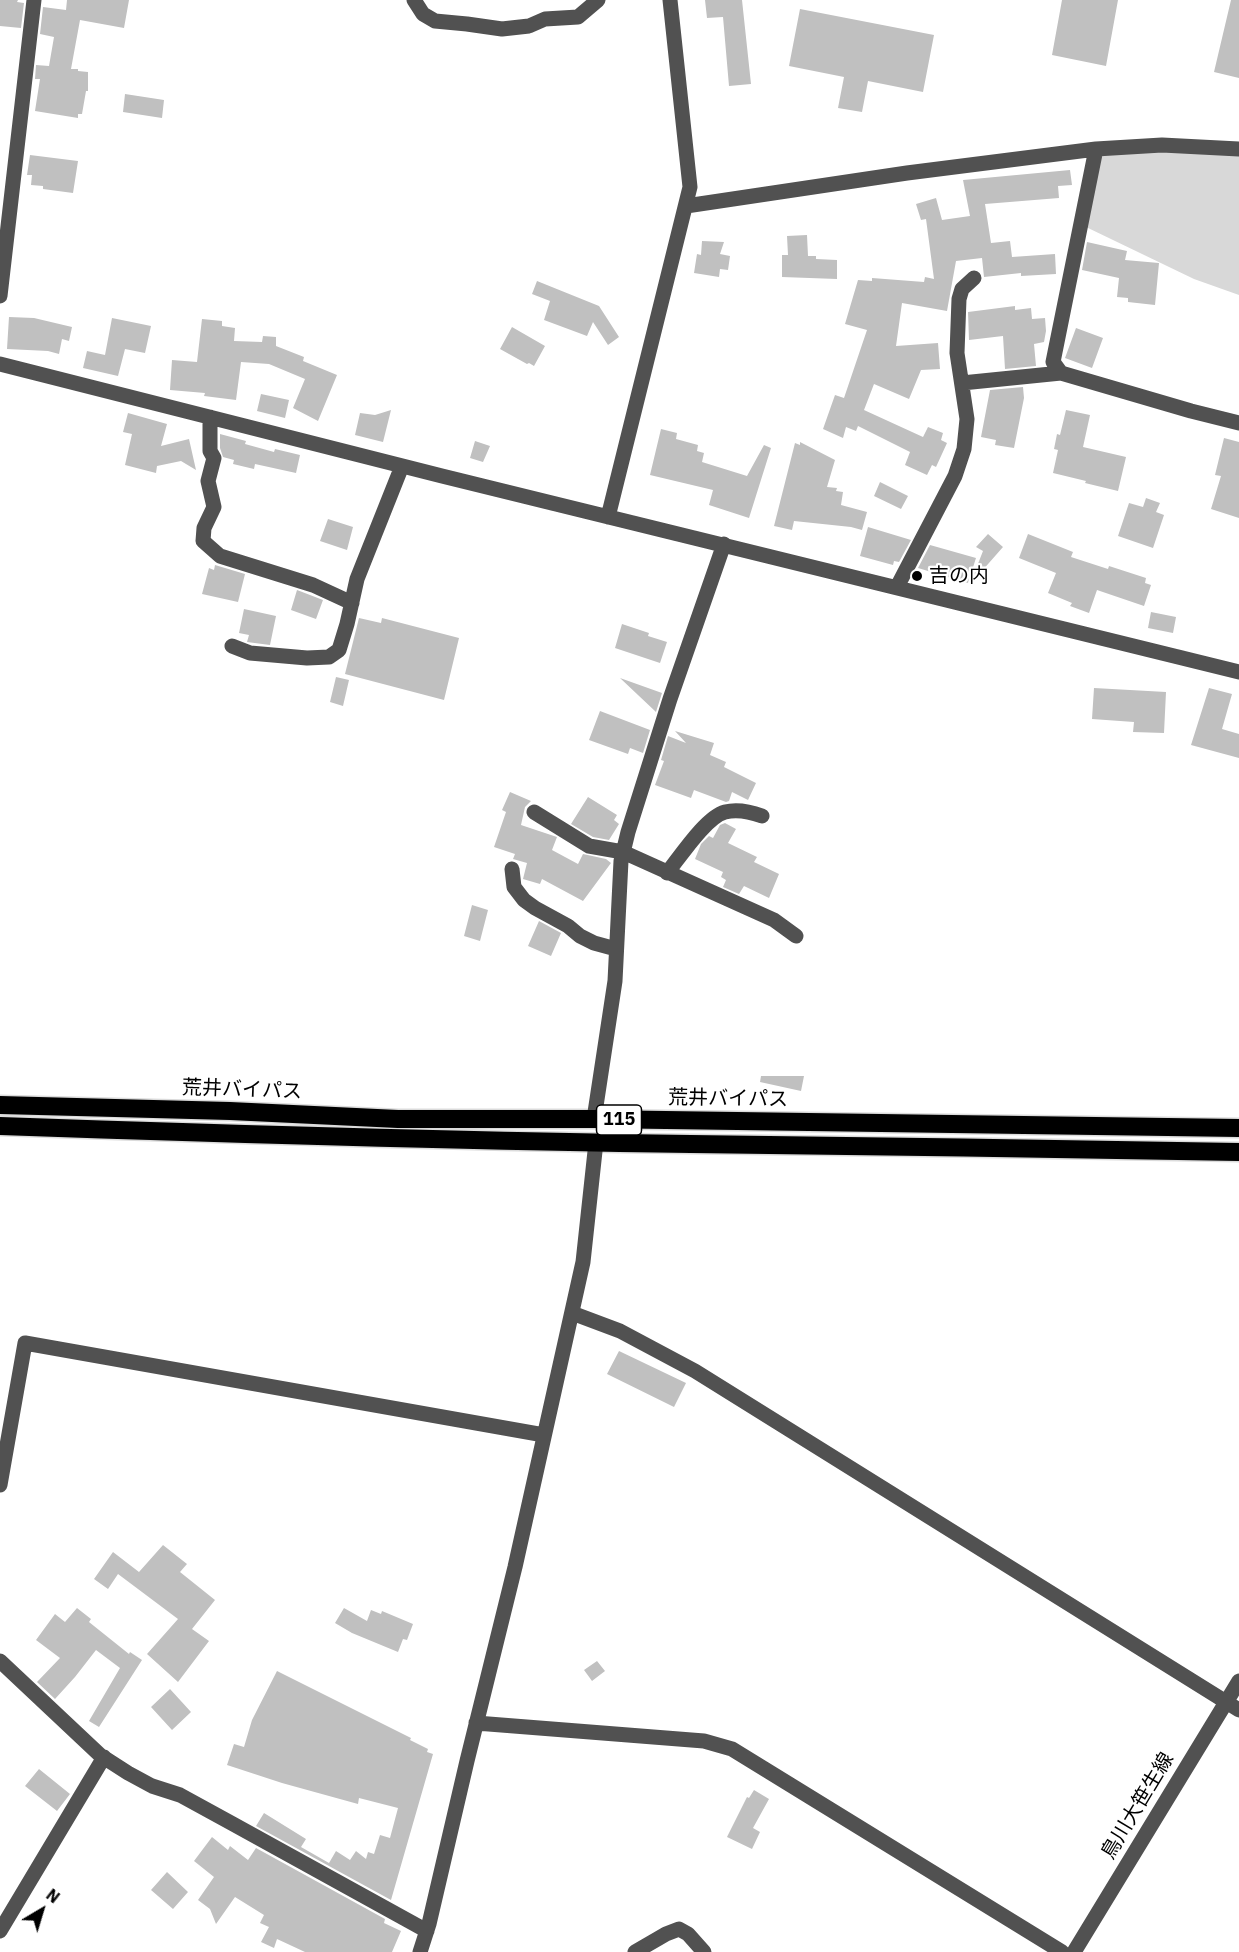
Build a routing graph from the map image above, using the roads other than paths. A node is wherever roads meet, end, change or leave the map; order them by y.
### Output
1 (34, 0) edge
2 (414, 0) edge
3 (598, 0) edge
4 (670, 0) edge
5 (1096, 149) junction
6 (1239, 149) edge
7 (686, 206) junction
8 (974, 278) dead end
9 (0, 296) edge
10 (0, 364) edge
11 (1061, 373) junction
12 (962, 383) junction
13 (210, 417) junction
14 (1239, 423) edge
15 (402, 466) junction
16 (608, 517) junction
17 (724, 544) junction
18 (897, 586) junction
19 (352, 603) junction
20 (232, 646) dead end
21 (1239, 672) edge
22 (534, 812) dead end
23 (762, 816) dead end
24 (623, 852) junction
25 (512, 869) dead end
26 (668, 873) junction
27 (796, 936) dead end
28 (616, 949) junction
29 (0, 1105) edge
30 (594, 1119) junction
31 (0, 1126) edge
32 (1239, 1128) edge
33 (596, 1142) junction
34 (1239, 1152) edge
35 (572, 1313) junction
36 (544, 1435) junction
37 (0, 1485) edge
38 (0, 1660) edge
39 (1239, 1681) edge
40 (1233, 1706) edge
41 (476, 1723) junction
42 (104, 1757) junction
43 (0, 1931) edge
44 (427, 1931) junction
45 (420, 1952) edge
46 (635, 1952) edge
47 (704, 1952) edge
48 (1062, 1952) edge
49 (1074, 1952) edge

1 - 9 street
2 - 3 street
4 - 7 street
5 - 6 street
5 - 7 street
5 - 11 street
7 - 16 street
8 - 12 street
10 - 13 street
11 - 12 street
11 - 14 street
12 - 18 street
13 - 15 street
13 - 19 street
15 - 16 street
15 - 19 street
16 - 17 street
17 - 18 street
17 - 24 street
18 - 21 street
19 - 20 street
22 - 24 street
23 - 26 street
24 - 26 street
24 - 28 street
25 - 28 street
26 - 27 street
28 - 30 street
29 - 30 highway, 荒井バイパス / 115
30 - 32 highway, 荒井バイパス / 115
31 - 33 highway, 115
33 - 34 highway, 115
33 - 35 street
35 - 36 street
35 - 40 street
36 - 37 street
36 - 41 street
38 - 42 street
39 - 40 street, 鳥川大笹生線
40 - 49 street, 鳥川大笹生線
41 - 44 street
41 - 48 street
42 - 43 street
42 - 44 street
44 - 45 street
46 - 47 street

